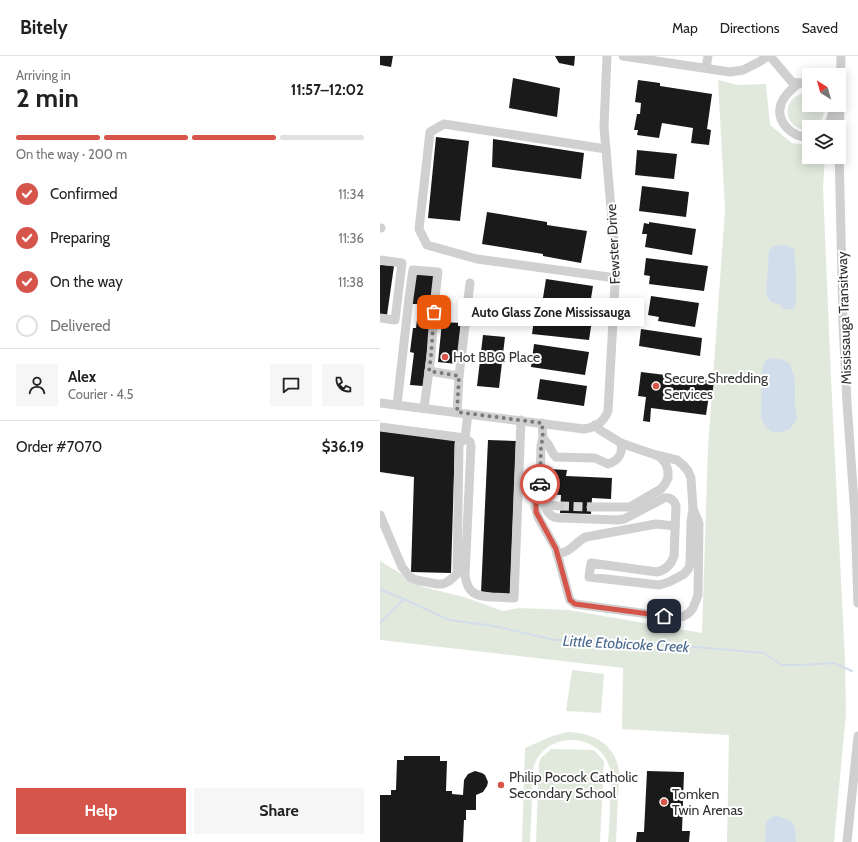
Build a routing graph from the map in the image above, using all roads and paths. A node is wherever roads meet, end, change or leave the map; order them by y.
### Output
1 (607, 56) edge
2 (623, 56) edge
3 (708, 56) edge
4 (769, 56) edge
5 (841, 56) edge
6 (706, 68) junction
7 (840, 68) edge
8 (799, 83) junction
9 (802, 83) edge
10 (839, 112) edge
11 (802, 137) edge
12 (606, 148) junction
13 (380, 260) edge
14 (616, 278) junction
15 (470, 283) dead end
16 (380, 318) edge
17 (429, 371) junction
18 (459, 376) junction
19 (380, 403) edge
20 (398, 405) junction
21 (424, 408) junction
22 (457, 412) junction
23 (468, 414) junction
24 (521, 420) junction
25 (542, 423) junction
26 (595, 426) junction
27 (380, 427) edge
28 (465, 438) junction
29 (543, 438) junction
30 (620, 443) junction
31 (656, 455) junction
32 (540, 486) junction
33 (542, 497) junction
34 (560, 506) tunnel mouth
35 (693, 510) junction
36 (380, 515) edge
37 (624, 519) junction
38 (675, 526) junction
39 (557, 554) junction
40 (858, 603) edge
41 (858, 736) edge
42 (848, 842) edge

1 - 12 street, Fewster Drive
2 - 6 street
3 - 6 street
4 - 6 street
4 - 8 street
5 - 7 street, Mississauga Transitway
8 - 9 street
8 - 11 street
10 - 40 street, Mississauga Transitway
12 - 14 street, Fewster Drive
12 - 14 street
13 - 16 street
14 - 26 street, Fewster Drive
15 - 18 street
17 - 18 street
17 - 20 street
17 - 21 street
18 - 22 street
19 - 20 street
20 - 21 street
21 - 22 street
22 - 23 street
23 - 24 street
23 - 28 street
24 - 25 street
24 - 28 street
25 - 26 street
25 - 29 street
26 - 30 street
27 - 28 street
28 - 36 street
29 - 30 street
29 - 32 street
30 - 31 street
31 - 35 street
31 - 37 street
32 - 33 street
32 - 39 street
33 - 34 street
33 - 37 street
35 - 38 street
35 - 39 street
37 - 38 street
38 - 39 street
41 - 42 street

